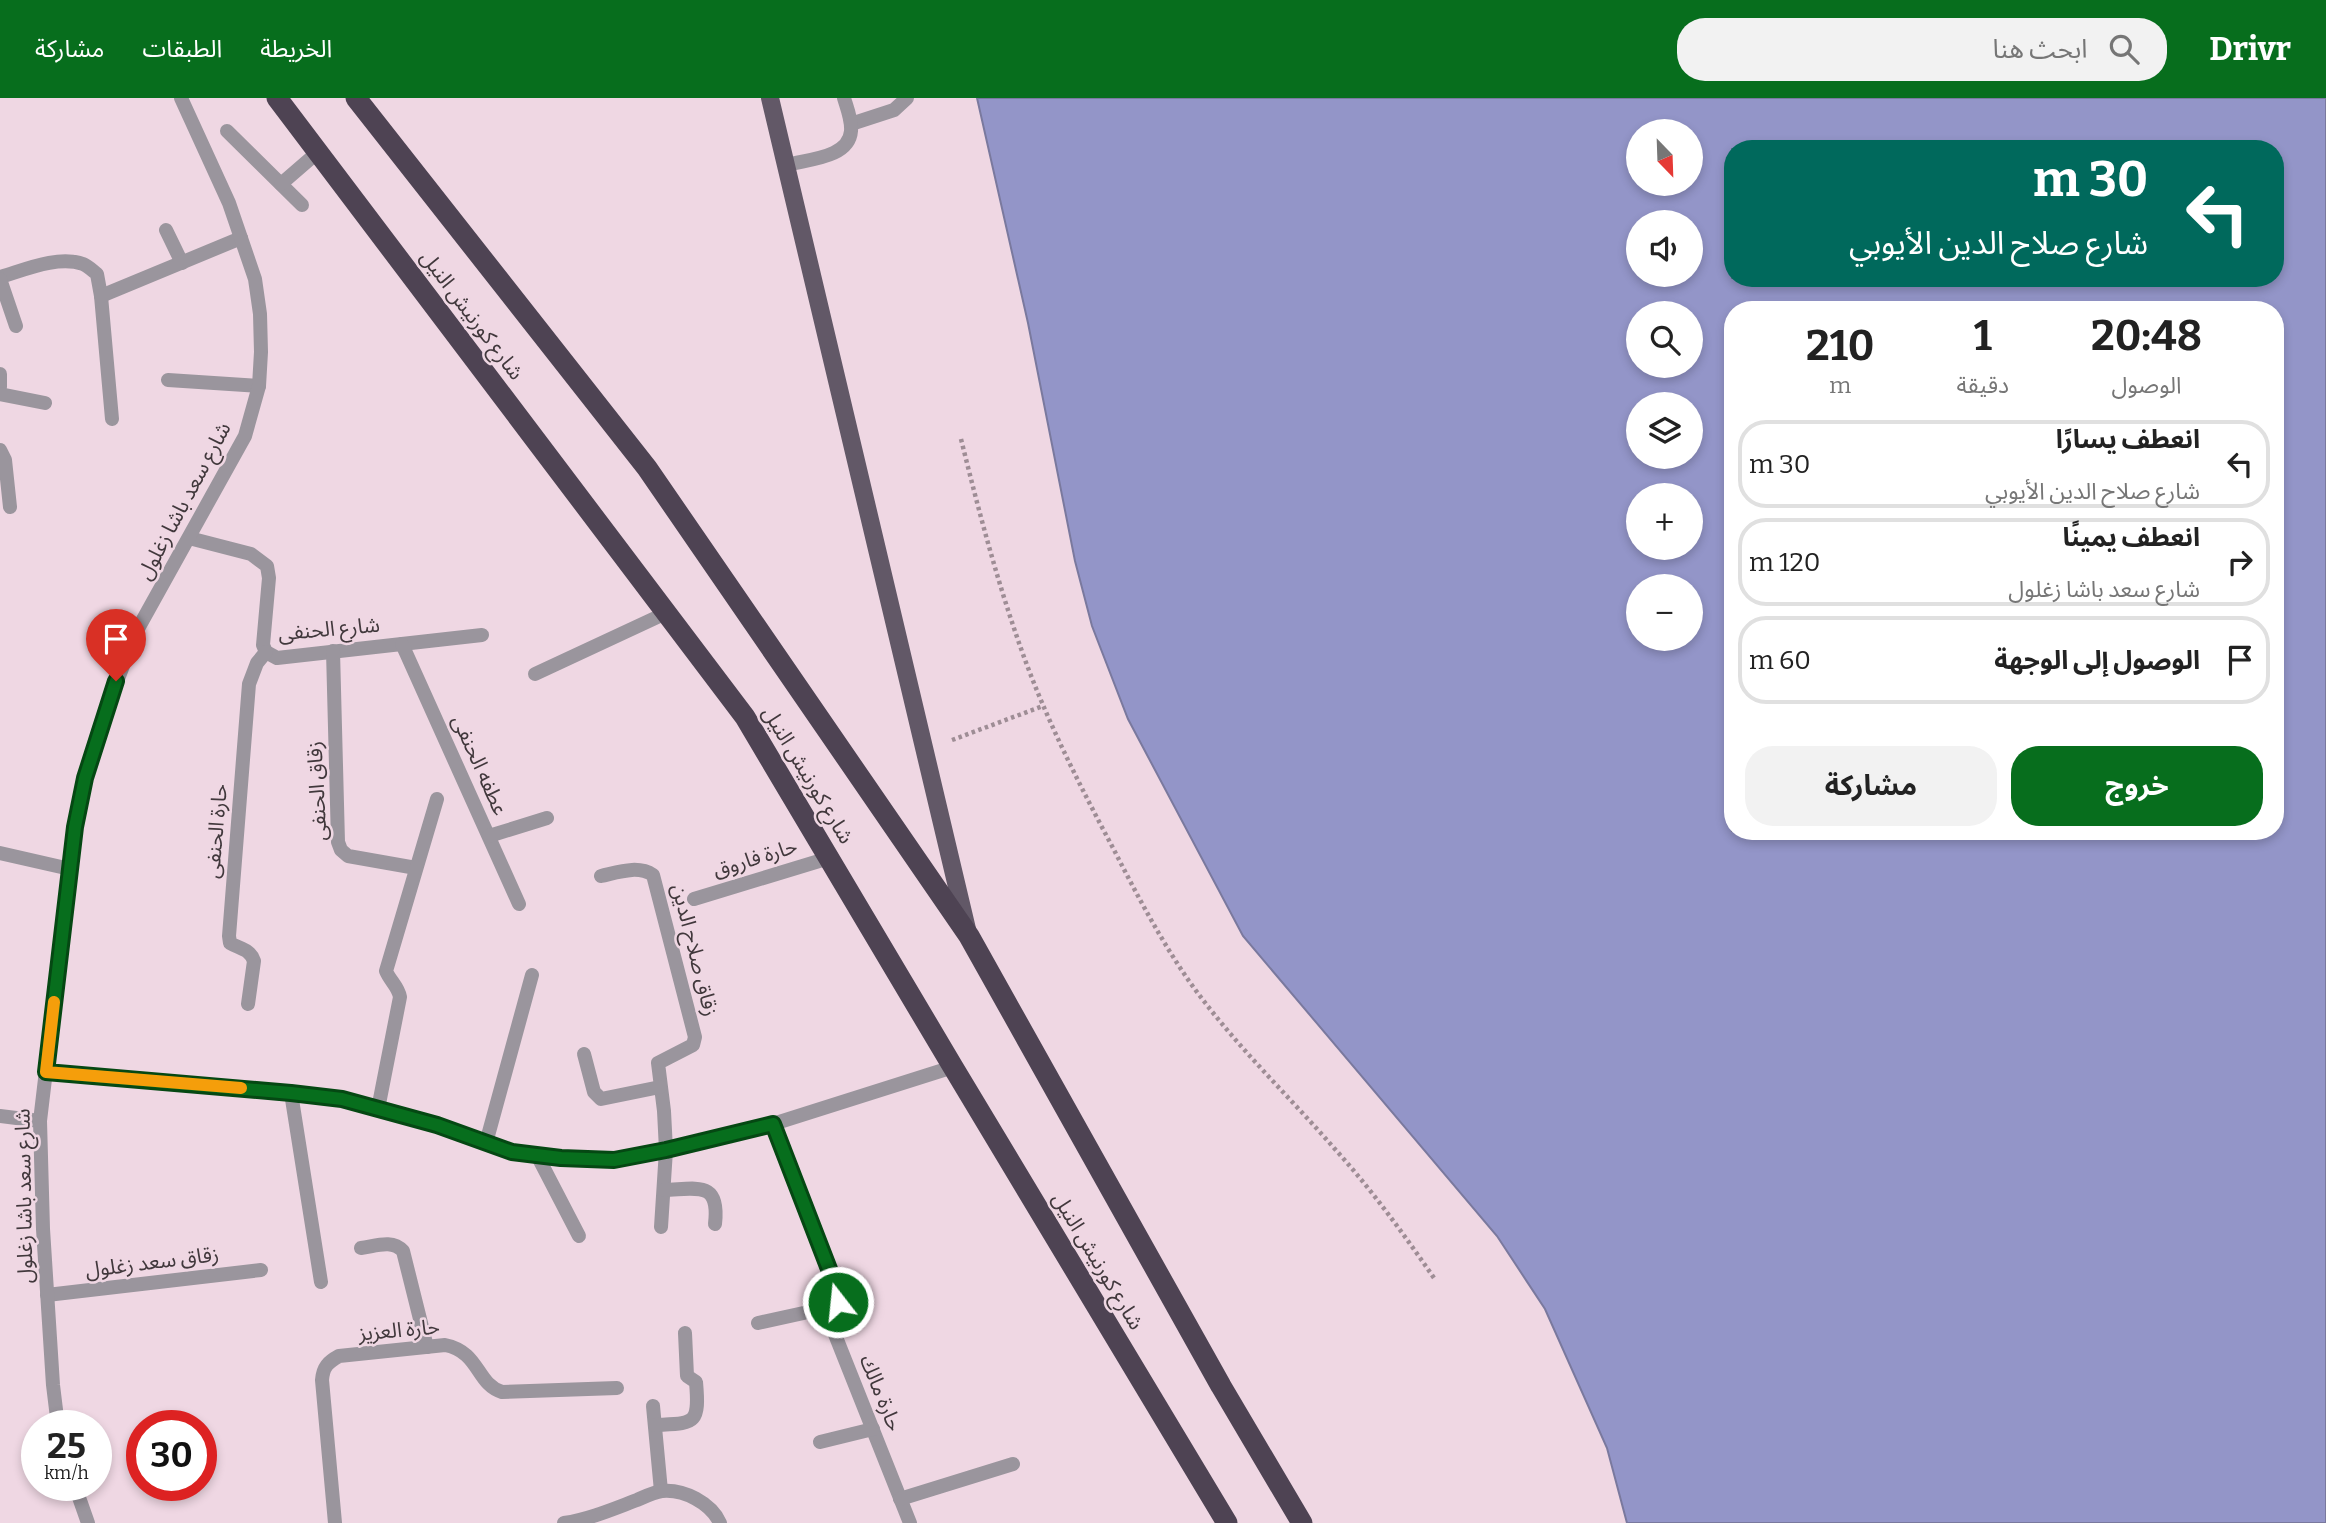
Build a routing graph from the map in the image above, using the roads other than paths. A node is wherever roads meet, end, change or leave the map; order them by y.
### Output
1 (181, 98) edge
2 (277, 98) edge
3 (356, 98) edge
4 (771, 98) edge
5 (844, 98) edge
6 (906, 98) edge
7 (851, 124) junction
8 (227, 131) dead end
9 (318, 152) junction
10 (787, 165) junction
11 (281, 184) junction
12 (302, 205) dead end
13 (166, 230) dead end
14 (241, 238) junction
15 (182, 263) junction
16 (0, 278) edge
17 (101, 296) junction
18 (16, 326) dead end
19 (0, 374) edge
20 (168, 380) dead end
21 (259, 386) junction
22 (0, 387) edge
23 (0, 394) edge
24 (45, 403) dead end
25 (112, 419) dead end
26 (0, 450) edge
27 (10, 507) dead end
28 (189, 538) junction
29 (666, 613) junction
30 (482, 635) dead end
31 (402, 644) junction
32 (333, 651) junction
33 (266, 652) junction
34 (535, 674) dead end
35 (437, 799) dead end
36 (547, 818) dead end
37 (489, 836) junction
38 (0, 853) edge
39 (829, 858) junction
40 (416, 868) junction
41 (70, 869) junction
42 (601, 876) dead end
43 (694, 899) dead end
44 (519, 904) dead end
45 (969, 936) junction
46 (532, 975) dead end
47 (248, 1004) dead end
48 (584, 1054) dead end
49 (953, 1067) junction
50 (46, 1072) junction
51 (660, 1087) junction
52 (291, 1093) junction
53 (378, 1109) junction
54 (0, 1116) edge
55 (40, 1121) junction
56 (773, 1124) junction
57 (486, 1143) junction
58 (666, 1150) junction
59 (537, 1154) junction
60 (664, 1191) junction
61 (715, 1224) dead end
62 (661, 1227) dead end
63 (579, 1236) dead end
64 (361, 1248) dead end
65 (261, 1270) dead end
66 (321, 1282) dead end
67 (47, 1295) junction
68 (831, 1307) junction
69 (758, 1323) dead end
70 (685, 1333) dead end
71 (427, 1347) junction
72 (617, 1388) dead end
73 (653, 1406) dead end
74 (56, 1410) edge
75 (655, 1425) junction
76 (873, 1429) junction
77 (820, 1442) dead end
78 (1013, 1464) dead end
79 (661, 1491) junction
80 (900, 1499) junction
81 (80, 1501) edge
82 (88, 1523) edge
83 (335, 1523) edge
84 (564, 1523) edge
85 (720, 1523) edge
86 (910, 1523) edge
87 (1227, 1523) edge
88 (1302, 1523) edge

1 - 14 street, شارع سعد باشا زغلول
2 - 9 highway, شارع كورنيش النيل
3 - 45 highway, شارع كورنيش النيل
4 - 10 main road, شارع كورنيش النيل
5 - 7 street
6 - 7 street
7 - 10 street
8 - 11 street
9 - 11 street
9 - 29 highway, شارع كورنيش النيل
10 - 45 main road, شارع كورنيش النيل
11 - 12 street
13 - 15 street
14 - 15 street
14 - 21 street, شارع سعد باشا زغلول
15 - 17 street
16 - 17 street
16 - 18 street
17 - 25 street
19 - 22 street
20 - 21 street
21 - 28 street, شارع سعد باشا زغلول
23 - 24 street
26 - 27 street
28 - 33 street, شارع الحنفى
28 - 41 street, شارع سعد باشا زغلول
29 - 34 street
29 - 39 highway, شارع كورنيش النيل
30 - 31 street, شارع الحنفى
31 - 32 street, شارع الحنفى
31 - 37 street, عطفه الحنفى
32 - 33 street, شارع الحنفى
32 - 40 street, زقاق الحنفى
33 - 47 street, حارة الحنفى
35 - 40 street
36 - 37 street
37 - 44 street, عطفه الحنفى
38 - 41 street
39 - 43 street, حارة فاروق
39 - 49 highway, شارع كورنيش النيل
40 - 53 street
41 - 50 street, شارع سعد باشا زغلول
42 - 51 street, زقاق صلاح الدين
45 - 88 highway, شارع كورنيش النيل
46 - 57 street
48 - 51 street
49 - 56 street
49 - 87 highway, شارع كورنيش النيل
50 - 52 street
50 - 55 street, شارع سعد باشا زغلول
51 - 58 street, زقاق صلاح الدين
52 - 53 street
52 - 66 street
53 - 57 street
54 - 55 street
55 - 67 street, شارع سعد باشا زغلول
56 - 58 street
56 - 68 street, حارة مالك
57 - 59 street
58 - 59 street
58 - 60 street, زقاق صلاح الدين
59 - 63 street
60 - 61 street
60 - 62 street, زقاق صلاح الدين
64 - 71 street
65 - 67 street, زقاق سعد زغلول
67 - 74 street, شارع سعد باشا زغلول
68 - 69 street
68 - 76 street, حارة مالك
70 - 75 street
71 - 72 street, حارة العزيز
71 - 83 street, حارة العزيز
73 - 75 street
75 - 79 street
76 - 77 street
76 - 80 street, حارة مالك
78 - 80 street
79 - 84 street
79 - 85 street
80 - 86 street, حارة مالك
81 - 82 street

